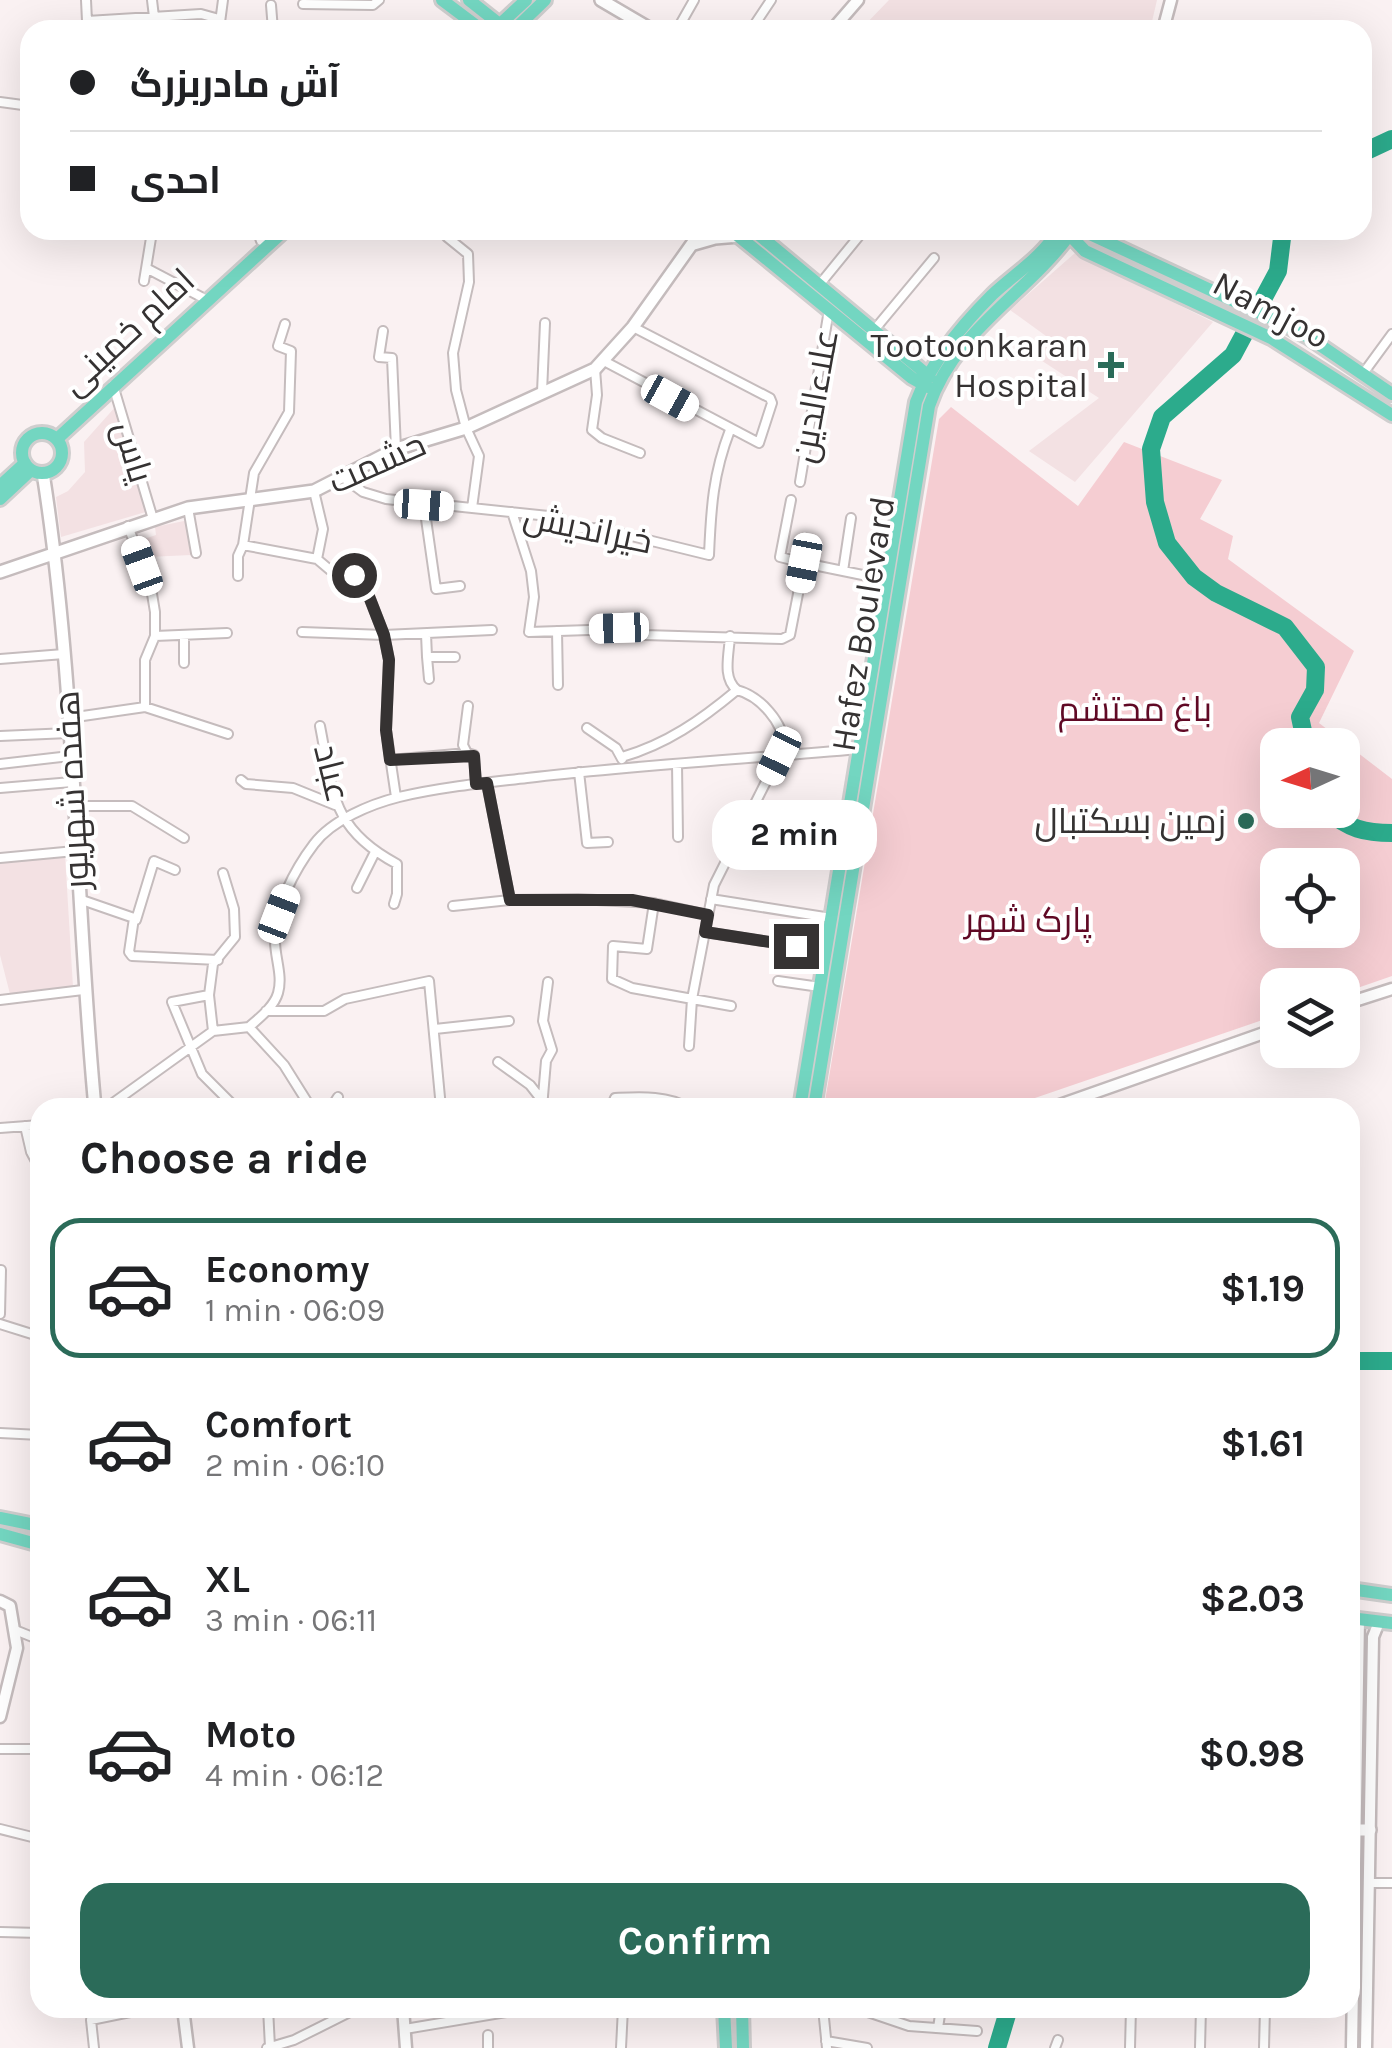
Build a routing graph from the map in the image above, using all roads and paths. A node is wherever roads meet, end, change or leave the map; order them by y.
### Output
1 (152, 0) edge
2 (223, 0) edge
3 (379, 0) edge
4 (442, 0) edge
5 (469, 0) edge
6 (526, 0) edge
7 (545, 0) edge
8 (601, 0) edge
9 (858, 0) edge
10 (303, 4) dead end
11 (271, 5) dead end
12 (154, 17) junction
13 (219, 18) joint
14 (104, 20) edge
15 (272, 20) edge
16 (469, 20) edge
17 (493, 20) edge
18 (511, 20) edge
19 (517, 20) edge
20 (635, 20) edge
21 (841, 20) edge
22 (151, 240) edge
23 (261, 240) edge
24 (452, 240) edge
25 (694, 240) edge
26 (709, 240) edge
27 (744, 240) edge
28 (771, 240) edge
29 (856, 240) edge
30 (1062, 240) edge
31 (1075, 240) edge
32 (1103, 240) edge
33 (690, 246) junction
34 (934, 258) dead end
35 (148, 269) junction
36 (144, 281) dead end
37 (820, 284) junction
38 (208, 300) junction
39 (1247, 307) junction
40 (829, 310) junction
41 (545, 323) dead end
42 (1238, 323) junction
43 (286, 324) dead end
44 (633, 327) junction
45 (874, 328) junction
46 (383, 331) dead end
47 (1392, 334) edge
48 (598, 365) junction
49 (1362, 375) junction
50 (929, 382) junction
51 (114, 386) junction
52 (542, 392) junction
53 (1392, 394) edge
54 (1392, 416) edge
55 (466, 428) junction
56 (730, 430) junction
57 (57, 439) junction
58 (396, 449) junction
59 (640, 453) dead end
60 (33, 468) junction
61 (344, 478) junction
62 (800, 482) dead end
63 (0, 486) edge
64 (314, 490) junction
65 (0, 499) edge
66 (249, 500) junction
67 (790, 500) dead end
68 (424, 505) junction
69 (188, 508) junction
70 (472, 508) junction
71 (512, 512) junction
72 (851, 518) dead end
73 (153, 519) junction
74 (128, 526) junction
75 (53, 537) junction
76 (74, 545) junction
77 (243, 545) junction
78 (56, 552) junction
79 (196, 552) dead end
80 (317, 558) junction
81 (804, 563) junction
82 (843, 571) junction
83 (0, 572) edge
84 (238, 576) dead end
85 (886, 580) junction
86 (460, 586) dead end
87 (492, 630) dead end
88 (556, 631) junction
89 (302, 632) dead end
90 (227, 634) dead end
91 (426, 634) junction
92 (184, 635) junction
93 (384, 635) junction
94 (155, 636) junction
95 (730, 636) junction
96 (64, 654) junction
97 (428, 658) junction
98 (455, 658) dead end
99 (0, 659) edge
100 (184, 664) dead end
101 (430, 678) dead end
102 (558, 685) dead end
103 (737, 690) junction
104 (145, 706) junction
105 (468, 706) dead end
106 (68, 718) junction
107 (320, 726) dead end
108 (586, 728) dead end
109 (69, 732) junction
110 (228, 734) dead end
111 (0, 736) edge
112 (866, 750) junction
113 (467, 754) junction
114 (70, 756) junction
115 (779, 756) junction
116 (622, 757) junction
117 (390, 760) junction
118 (0, 764) edge
119 (677, 764) junction
120 (622, 768) junction
121 (579, 772) junction
122 (241, 780) dead end
123 (72, 782) junction
124 (482, 784) junction
125 (0, 788) edge
126 (396, 797) junction
127 (336, 805) junction
128 (72, 806) junction
129 (344, 820) junction
130 (678, 837) dead end
131 (184, 838) dead end
132 (608, 842) dead end
133 (75, 851) junction
134 (376, 852) junction
135 (0, 858) edge
136 (176, 870) dead end
137 (223, 873) dead end
138 (357, 888) dead end
139 (78, 898) junction
140 (711, 899) junction
141 (510, 900) junction
142 (654, 903) junction
143 (394, 904) dead end
144 (453, 906) dead end
145 (708, 915) junction
146 (831, 918) junction
147 (136, 920) junction
148 (705, 932) junction
149 (826, 951) junction
150 (218, 960) junction
151 (548, 982) dead end
152 (778, 982) dead end
153 (820, 988) junction
154 (1392, 989) edge
155 (84, 990) junction
156 (209, 995) junction
157 (692, 999) junction
158 (1360, 999) edge
159 (0, 1000) edge
160 (731, 1006) dead end
161 (824, 1009) junction
162 (266, 1011) junction
163 (509, 1020) dead end
164 (249, 1027) junction
165 (435, 1030) junction
166 (214, 1031) junction
167 (1260, 1034) edge
168 (689, 1046) dead end
169 (191, 1048) junction
170 (498, 1062) dead end
171 (93, 1098) edge
172 (120, 1098) edge
173 (226, 1098) edge
174 (305, 1098) edge
175 (441, 1098) edge
176 (538, 1098) edge
177 (542, 1098) edge
178 (615, 1098) edge
179 (650, 1098) edge
180 (802, 1098) edge
181 (815, 1098) edge
182 (1079, 1098) edge
183 (30, 1125) edge
184 (24, 1126) junction
185 (0, 1128) edge
186 (30, 1148) edge
187 (1, 1270) edge
188 (0, 1314) edge
189 (0, 1324) edge
190 (30, 1333) edge
191 (0, 1434) edge
192 (30, 1435) edge
193 (0, 1518) edge
194 (30, 1524) edge
195 (0, 1534) edge
196 (30, 1542) edge
197 (1360, 1591) edge
198 (1392, 1595) edge
199 (0, 1601) edge
200 (1385, 1622) edge
201 (1360, 1624) edge
202 (1360, 1628) edge
203 (15, 1630) junction
204 (30, 1636) edge
205 (1372, 1636) junction
206 (0, 1717) edge
207 (30, 1748) edge
208 (0, 1749) edge
209 (1360, 1815) edge
210 (0, 1829) edge
211 (1360, 1836) edge
212 (30, 1837) edge
213 (1368, 1882) junction
214 (1392, 1883) edge
215 (0, 1932) edge
216 (30, 1934) edge
217 (102, 2018) edge
218 (184, 2018) edge
219 (268, 2018) edge
220 (340, 2018) edge
221 (403, 2018) edge
222 (470, 2018) edge
223 (622, 2018) edge
224 (724, 2018) edge
225 (742, 2018) edge
226 (825, 2018) edge
227 (894, 2018) edge
228 (940, 2018) edge
229 (1131, 2018) edge
230 (1201, 2018) edge
231 (1265, 2018) edge
232 (1353, 2018) edge
233 (938, 2028) junction
234 (404, 2029) junction
235 (977, 2031) dead end
236 (488, 2035) dead end
237 (294, 2044) edge
238 (827, 2044) edge
239 (94, 2048) edge
240 (188, 2048) edge
241 (268, 2048) edge
242 (406, 2048) edge
243 (488, 2048) edge
244 (621, 2048) edge
245 (726, 2048) edge
246 (744, 2048) edge
247 (866, 2048) edge
248 (1130, 2048) edge
249 (1200, 2048) edge
250 (1264, 2048) edge
251 (1352, 2048) edge
252 (1366, 2048) edge

1 - 12 street
2 - 13 street
3 - 10 street
4 - 16 main road
5 - 17 main road
6 - 18 main road
7 - 19 main road
8 - 20 main road
9 - 21 street
11 - 15 street
12 - 13 street
12 - 14 street
22 - 35 street
23 - 38 main road, امام خمینی
24 - 55 street
25 - 33 main road, حشمت
26 - 33 main road
27 - 40 main road
28 - 37 main road
29 - 37 street
30 - 50 main road, Hafez Boulevard
31 - 42 main road, Namjoo
32 - 39 main road, Namjoo
33 - 44 main road, حشمت
34 - 45 street
35 - 36 street
35 - 38 street
37 - 45 main road
38 - 51 main road, امام خمینی
39 - 42 main road
39 - 49 main road, Namjoo
40 - 50 main road
40 - 62 street, علاءالدین
41 - 52 street
42 - 54 main road, Namjoo
43 - 66 street
44 - 48 main road, حشمت
44 - 56 street
45 - 50 main road
46 - 58 street
47 - 49 street
48 - 52 main road, حشمت
48 - 56 street
48 - 59 street
49 - 53 main road, Namjoo
50 - 85 main road, Hafez Boulevard
50 - 112 main road, Hafez Boulevard
51 - 57 main road, امام خمینی
51 - 73 street, یاس
52 - 55 main road, حشمت
55 - 58 main road, حشمت
55 - 70 street
56 - 71 street, خیراندیش
57 - 60 main road
57 - 60 main road
58 - 61 main road, حشمت
60 - 63 main road
60 - 65 main road
60 - 75 main road, هفده شهریور
61 - 64 main road, حشمت
61 - 68 street, خیراندیش
64 - 66 main road, حشمت
64 - 80 street
66 - 69 main road, حشمت
66 - 77 street
67 - 81 street
68 - 70 street, خیراندیش
68 - 86 street
69 - 73 main road, حشمت
69 - 79 street
70 - 71 street, خیراندیش
71 - 88 street
72 - 82 street
73 - 74 main road, حشمت
74 - 76 main road, حشمت
74 - 94 street
75 - 76 main road
75 - 78 main road, هفده شهریور
76 - 78 main road, حشمت
77 - 80 street
77 - 84 street
78 - 83 main road, حشمت
78 - 96 main road, هفده شهریور
80 - 93 street
81 - 82 street
81 - 95 street
82 - 85 street
85 - 112 main road, Hafez Boulevard
87 - 91 street
88 - 95 street
88 - 102 street
89 - 93 street
90 - 92 street
91 - 93 street
91 - 97 street
92 - 94 street
92 - 100 street
93 - 117 street
94 - 104 street
95 - 103 street
96 - 99 street
96 - 106 main road, هفده شهریور
97 - 98 street
97 - 101 street
103 - 115 street
103 - 116 street
104 - 106 street
104 - 110 street
105 - 113 street
106 - 109 main road, هفده شهریور
107 - 127 street, عباد
108 - 116 street
109 - 111 street
109 - 114 main road, هفده شهریور
112 - 115 street
112 - 146 main road, Hafez Boulevard
112 - 161 main road, Hafez Boulevard
113 - 117 street
113 - 124 street
114 - 118 street
114 - 123 main road, هفده شهریور
115 - 119 street
115 - 140 street
116 - 120 street
117 - 126 street
119 - 120 street
119 - 130 street
120 - 121 street
121 - 124 street
121 - 132 street
122 - 127 street
123 - 125 street
123 - 128 main road, هفده شهریور
124 - 126 street
124 - 141 street
126 - 129 street
127 - 129 street, عباد
128 - 131 street
128 - 133 main road, هفده شهریور
129 - 134 street, عباد
129 - 162 street
133 - 135 street
133 - 139 main road, هفده شهریور
134 - 138 street
134 - 143 street, عباد
136 - 147 street
137 - 150 street
139 - 147 street
139 - 155 main road, هفده شهریور
140 - 145 street
140 - 146 street
141 - 142 street
141 - 144 street
142 - 145 street
142 - 157 street
145 - 148 street
146 - 149 main road, Hafez Boulevard
147 - 150 street
148 - 149 street
148 - 157 street
149 - 153 main road, Hafez Boulevard
150 - 156 street
151 - 177 street
152 - 153 street
153 - 161 main road, Hafez Boulevard
154 - 158 street
155 - 159 street
155 - 171 main road, هفده شهریور
156 - 166 street
156 - 169 street
157 - 160 street
157 - 168 street
161 - 180 main road, Hafez Boulevard
161 - 181 main road, Hafez Boulevard
162 - 164 street
162 - 165 street
163 - 165 street
164 - 166 street
164 - 174 street
165 - 175 street
166 - 169 street
167 - 182 street
169 - 172 street
169 - 173 street
170 - 176 street
178 - 179 street
183 - 184 street
184 - 185 street
184 - 186 street
187 - 188 street
189 - 190 street
191 - 192 street
193 - 194 main road
195 - 196 main road
197 - 198 main road
199 - 203 street
200 - 201 main road
200 - 205 street
202 - 205 street
203 - 204 street
203 - 206 street
205 - 209 street
207 - 208 street
210 - 212 street
211 - 213 street
213 - 214 street
213 - 252 street
215 - 216 street
217 - 239 street
218 - 240 street
219 - 241 street
220 - 237 street
221 - 234 street
222 - 234 street
223 - 244 street
224 - 245 main road
225 - 246 main road
226 - 238 street
227 - 233 street
228 - 233 street
229 - 248 street
230 - 249 street
231 - 250 street
232 - 251 street
233 - 235 street
234 - 242 street
236 - 243 street
237 - 241 street
238 - 247 street

